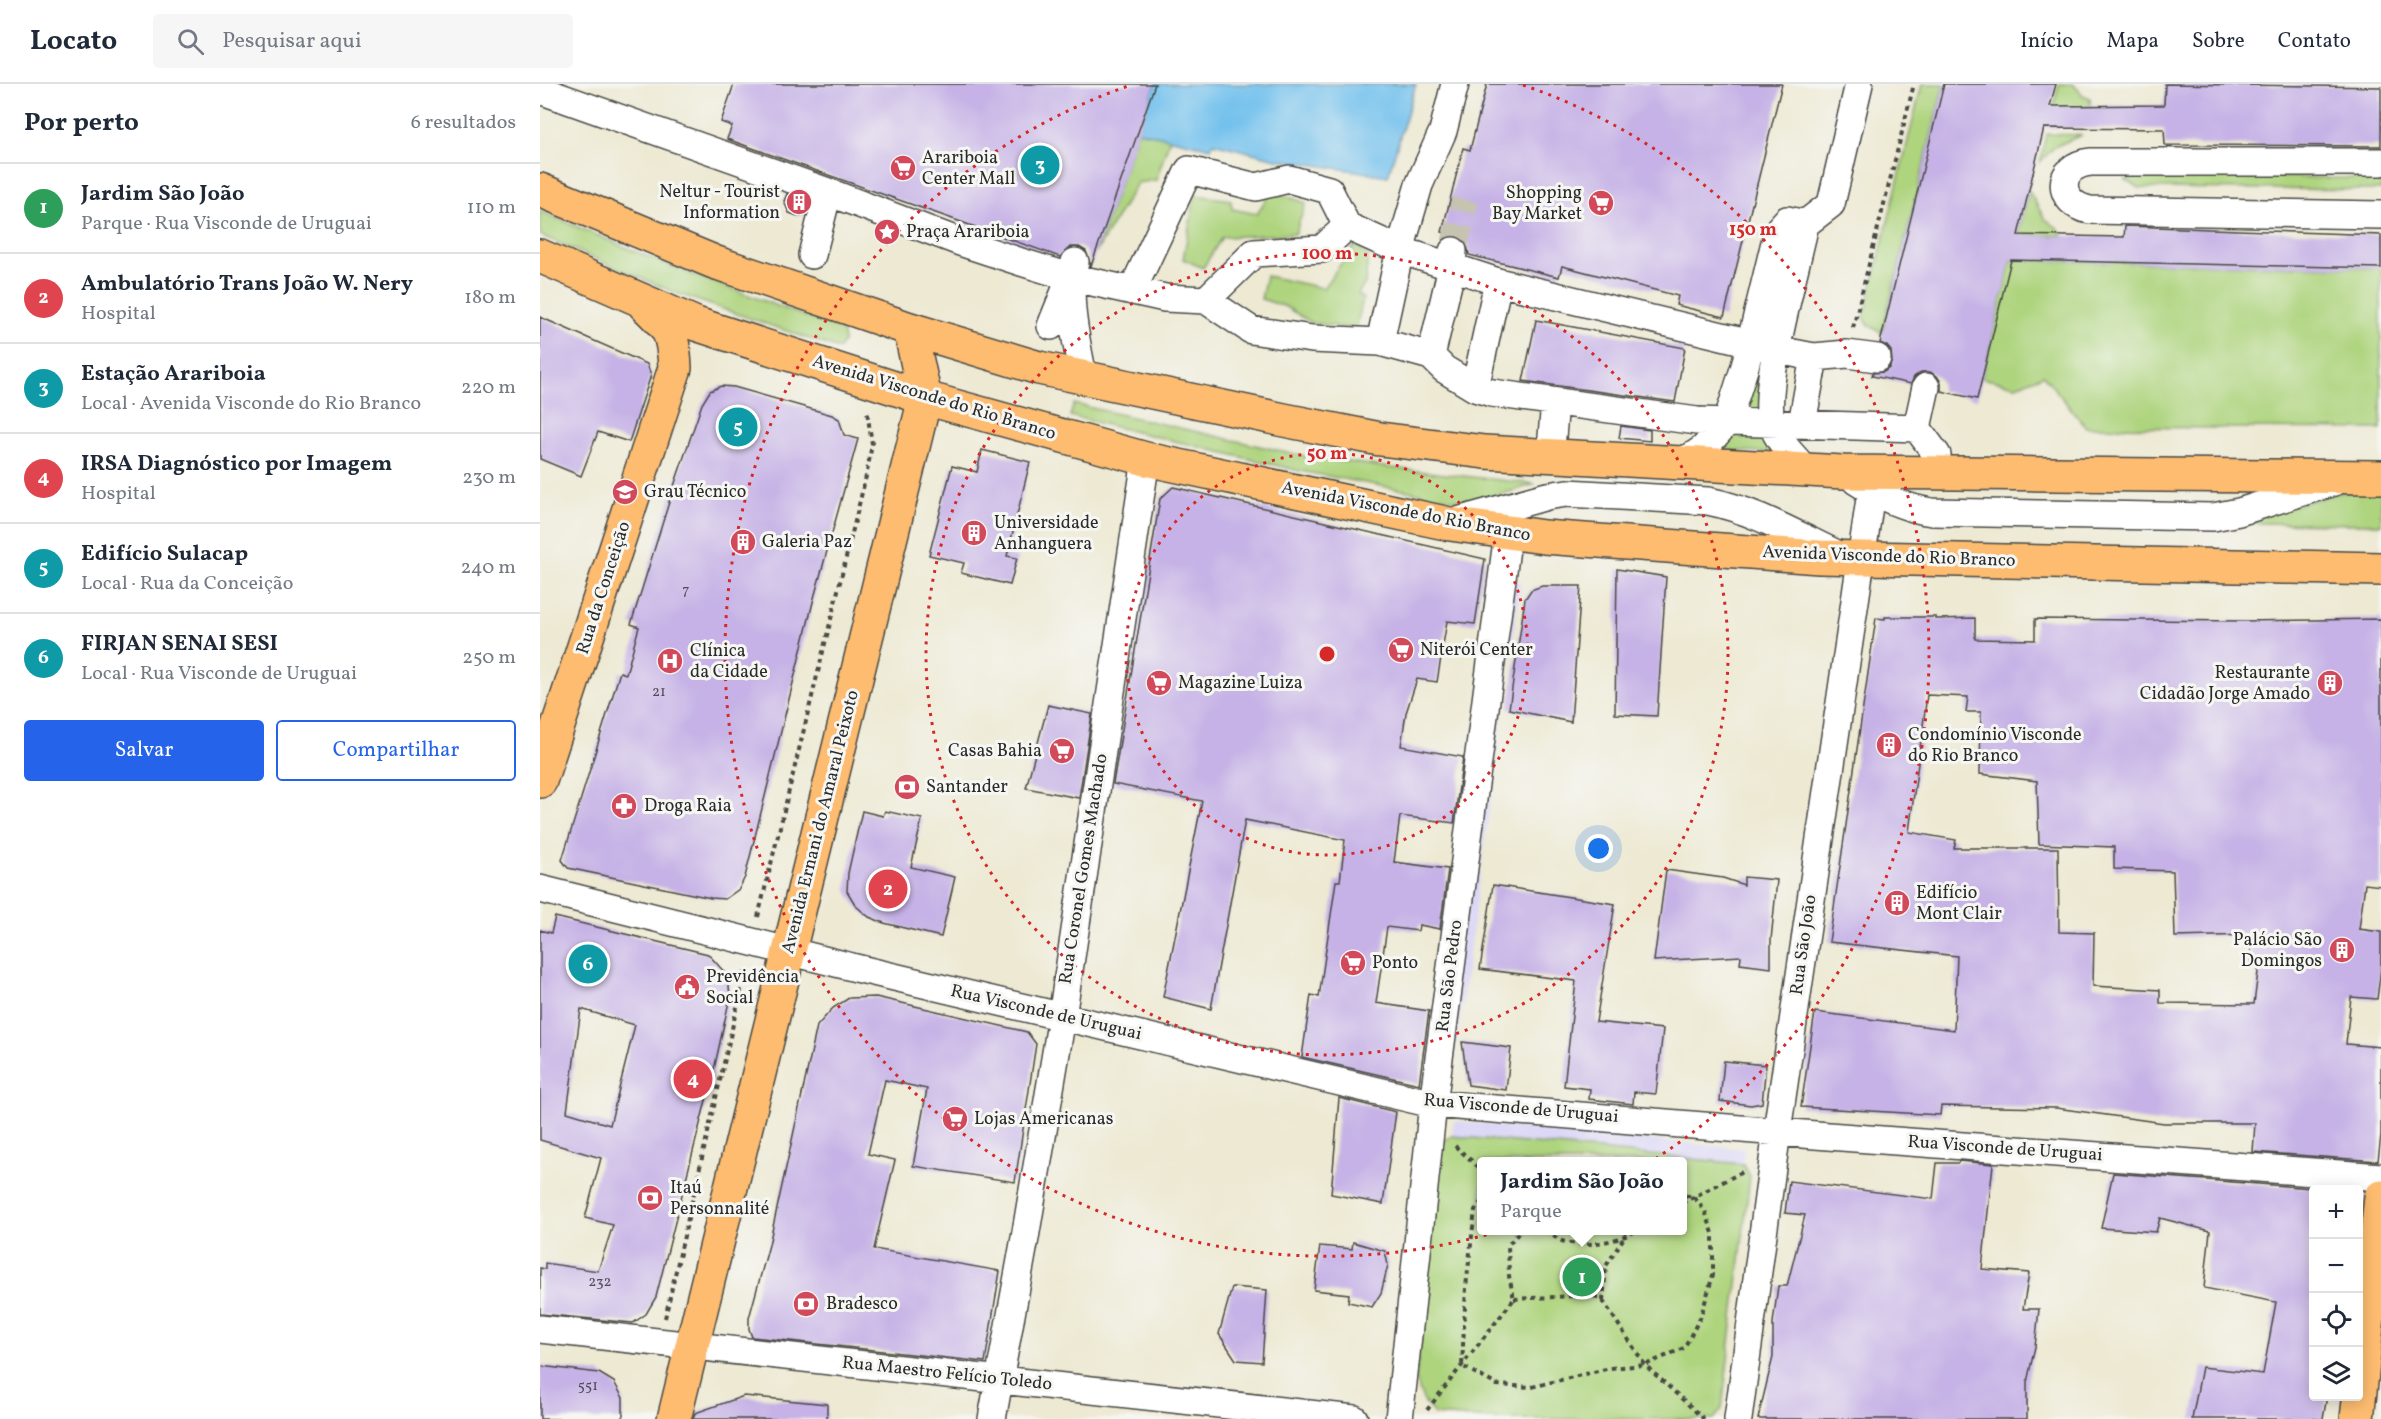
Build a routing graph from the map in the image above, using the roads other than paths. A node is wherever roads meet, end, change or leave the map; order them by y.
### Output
1 (1455, 84) edge
2 (1859, 84) edge
3 (549, 90) edge
4 (2381, 162) edge
5 (540, 189) edge
6 (828, 192) junction
7 (2381, 215) edge
8 (1805, 224) junction
9 (1347, 226) junction
10 (1400, 250) junction
11 (812, 255) dead end
12 (540, 256) edge
13 (1452, 259) junction
14 (1072, 270) junction
15 (1498, 282) junction
16 (1132, 291) junction
17 (1206, 300) junction
18 (640, 301) junction
19 (1051, 326) dead end
20 (910, 329) junction
21 (1742, 341) junction
22 (1380, 342) junction
23 (1777, 349) junction
24 (1431, 356) junction
25 (1814, 357) junction
26 (1877, 358) dead end
27 (1083, 377) junction
28 (1926, 387) dead end
29 (1475, 388) junction
30 (925, 398) junction
31 (1555, 402) junction
32 (1718, 422) junction
33 (1772, 424) junction
34 (1802, 424) junction
35 (1917, 428) junction
36 (1552, 437) dead end
37 (1937, 455) dead end
38 (1146, 459) junction
39 (1673, 463) junction
40 (1805, 469) junction
41 (2368, 476) edge
42 (1863, 478) junction
43 (1450, 524) junction
44 (1508, 533) junction
45 (1853, 558) junction
46 (2381, 569) edge
47 (540, 781) edge
48 (540, 889) edge
49 (789, 950) junction
50 (1062, 1017) junction
51 (1434, 1104) junction
52 (1777, 1131) junction
53 (2381, 1177) edge
54 (2381, 1197) edge
55 (540, 1329) edge
56 (691, 1346) junction
57 (998, 1380) junction
58 (1409, 1417) edge
59 (674, 1419) edge
60 (992, 1419) edge
61 (1354, 1419) edge
62 (1738, 1419) edge
63 (2356, 1419) edge

1 - 10 street
2 - 8 street
3 - 6 street
4 - 7 street
5 - 20 main road
6 - 11 street
6 - 14 street
8 - 21 street
8 - 23 street
9 - 10 street
9 - 16 street
9 - 17 street
10 - 13 street
10 - 22 street
12 - 18 main road, Avenida Visconde do Rio Branco
13 - 15 street
13 - 24 street
14 - 16 street
14 - 19 street
14 - 27 street
15 - 21 street
15 - 29 street
16 - 17 street
17 - 22 street
18 - 30 main road, Avenida Visconde do Rio Branco
18 - 47 main road, Rua da Conceição
20 - 27 main road
20 - 30 main road, Avenida Ernani do Amaral Peixoto
21 - 23 street
21 - 32 street
22 - 24 street
23 - 25 street
23 - 33 street
24 - 29 street
25 - 26 street
25 - 34 street
27 - 39 main road
28 - 35 street
29 - 31 street
30 - 38 main road, Avenida Visconde do Rio Branco
30 - 49 main road, Avenida Ernani do Amaral Peixoto
31 - 32 street
31 - 36 street
32 - 33 street
32 - 39 street
33 - 34 street
33 - 40 street
34 - 35 street
35 - 37 street
38 - 43 main road, Avenida Visconde do Rio Branco
38 - 50 street, Rua Coronel Gomes Machado
39 - 40 main road
40 - 42 main road
41 - 42 main road
42 - 45 street, Rua São João
43 - 44 main road, Avenida Visconde do Rio Branco
43 - 45 street
44 - 45 main road, Avenida Visconde do Rio Branco
44 - 51 street, Rua São Pedro
45 - 46 main road, Avenida Visconde do Rio Branco
45 - 52 street, Rua São João
48 - 49 street, Rua Visconde de Uruguai
49 - 50 street, Rua Visconde de Uruguai
49 - 56 main road, Avenida Ernani do Amaral Peixoto
50 - 51 street, Rua Visconde de Uruguai
50 - 57 street, Rua Coronel Gomes Machado
51 - 52 street, Rua Visconde de Uruguai
51 - 58 street, Rua São Pedro
52 - 53 street, Rua Visconde de Uruguai
52 - 62 street, Rua São João
54 - 63 main road
55 - 56 street, Rua Maestro Felício Toledo
56 - 57 street, Rua Maestro Felício Toledo
56 - 59 main road, Avenida Ernani do Amaral Peixoto
57 - 60 street, Rua Coronel Gomes Machado
57 - 61 street, Rua Maestro Felício Toledo

